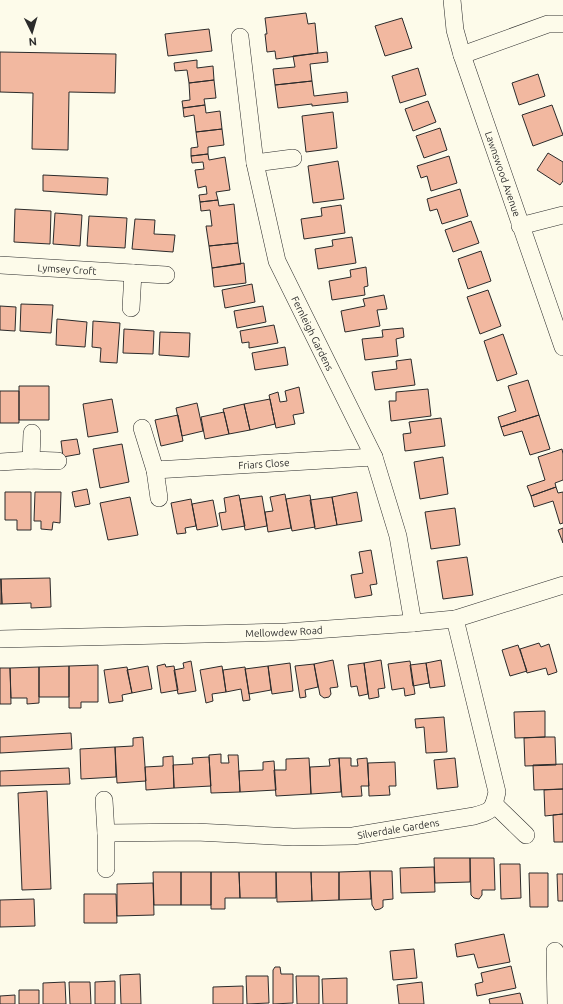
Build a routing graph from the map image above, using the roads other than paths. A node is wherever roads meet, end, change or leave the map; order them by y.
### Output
1 (452, 0) edge
2 (563, 24) edge
3 (240, 37) dead end
4 (462, 56) junction
5 (293, 158) dead end
6 (255, 163) junction
7 (563, 215) edge
8 (520, 226) junction
9 (0, 266) edge
10 (133, 273) junction
11 (166, 275) dead end
12 (131, 308) dead end
13 (563, 346) edge
14 (142, 428) dead end
15 (32, 433) dead end
16 (374, 457) junction
17 (31, 460) junction
18 (58, 461) dead end
19 (0, 462) edge
20 (155, 470) junction
21 (159, 498) dead end
22 (563, 585) edge
23 (456, 619) junction
24 (413, 623) junction
25 (0, 639) edge
26 (104, 800) dead end
27 (494, 804) junction
28 (106, 833) junction
29 (526, 835) dead end
30 (106, 869) dead end
31 (556, 951) dead end
32 (556, 1004) edge

1 - 4 street, Lawnswood Avenue
2 - 4 street
3 - 6 street, Fernleigh Gardens
4 - 8 street, Lawnswood Avenue
5 - 6 street
6 - 16 street, Fernleigh Gardens
7 - 8 street
8 - 13 street, Lawnswood Avenue
9 - 10 street, Lymsey Croft
10 - 11 street, Lymsey Croft
10 - 12 street
14 - 20 street
15 - 17 street
16 - 20 street, Friars Close
16 - 24 street, Fernleigh Gardens
17 - 18 street
17 - 19 street
20 - 21 street
22 - 23 street, Mellowdew Road
23 - 24 street, Mellowdew Road
23 - 27 street
24 - 25 street, Mellowdew Road
26 - 28 street
27 - 28 street, Silverdale Gardens
27 - 29 street
28 - 30 street
31 - 32 street

